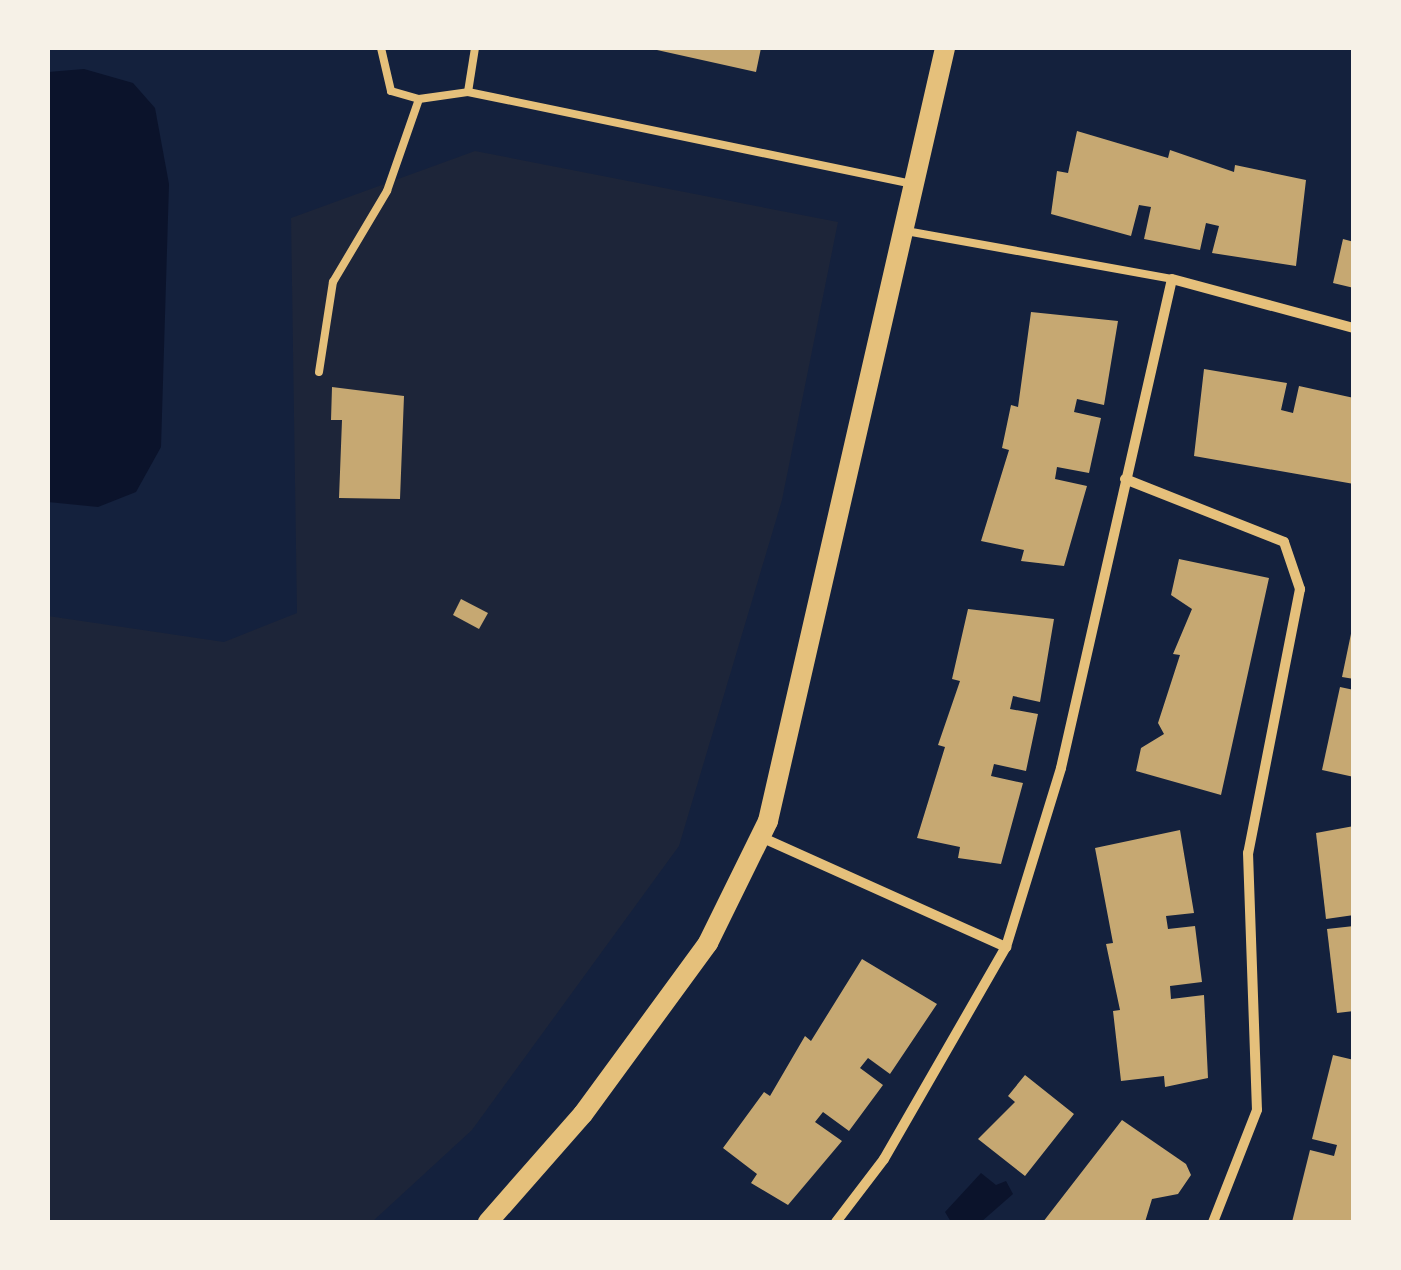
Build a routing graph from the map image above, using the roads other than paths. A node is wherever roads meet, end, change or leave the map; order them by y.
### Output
1 (381, 48) edge
2 (475, 48) edge
3 (946, 48) edge
4 (468, 92) junction
5 (419, 99) junction
6 (916, 184) junction
7 (905, 231) junction
8 (1172, 280) junction
9 (1354, 328) edge
10 (319, 372) dead end
11 (1124, 479) junction
12 (761, 837) junction
13 (1006, 947) junction
14 (488, 1222) edge
15 (836, 1222) edge
16 (1213, 1222) edge

1 - 5 lane
2 - 4 lane
3 - 6 main road
4 - 5 lane
4 - 6 lane
5 - 10 lane
6 - 7 main road
7 - 8 lane
7 - 12 main road
8 - 9 street
8 - 11 street
11 - 13 street
11 - 16 street
12 - 13 street
12 - 14 main road
13 - 15 street

